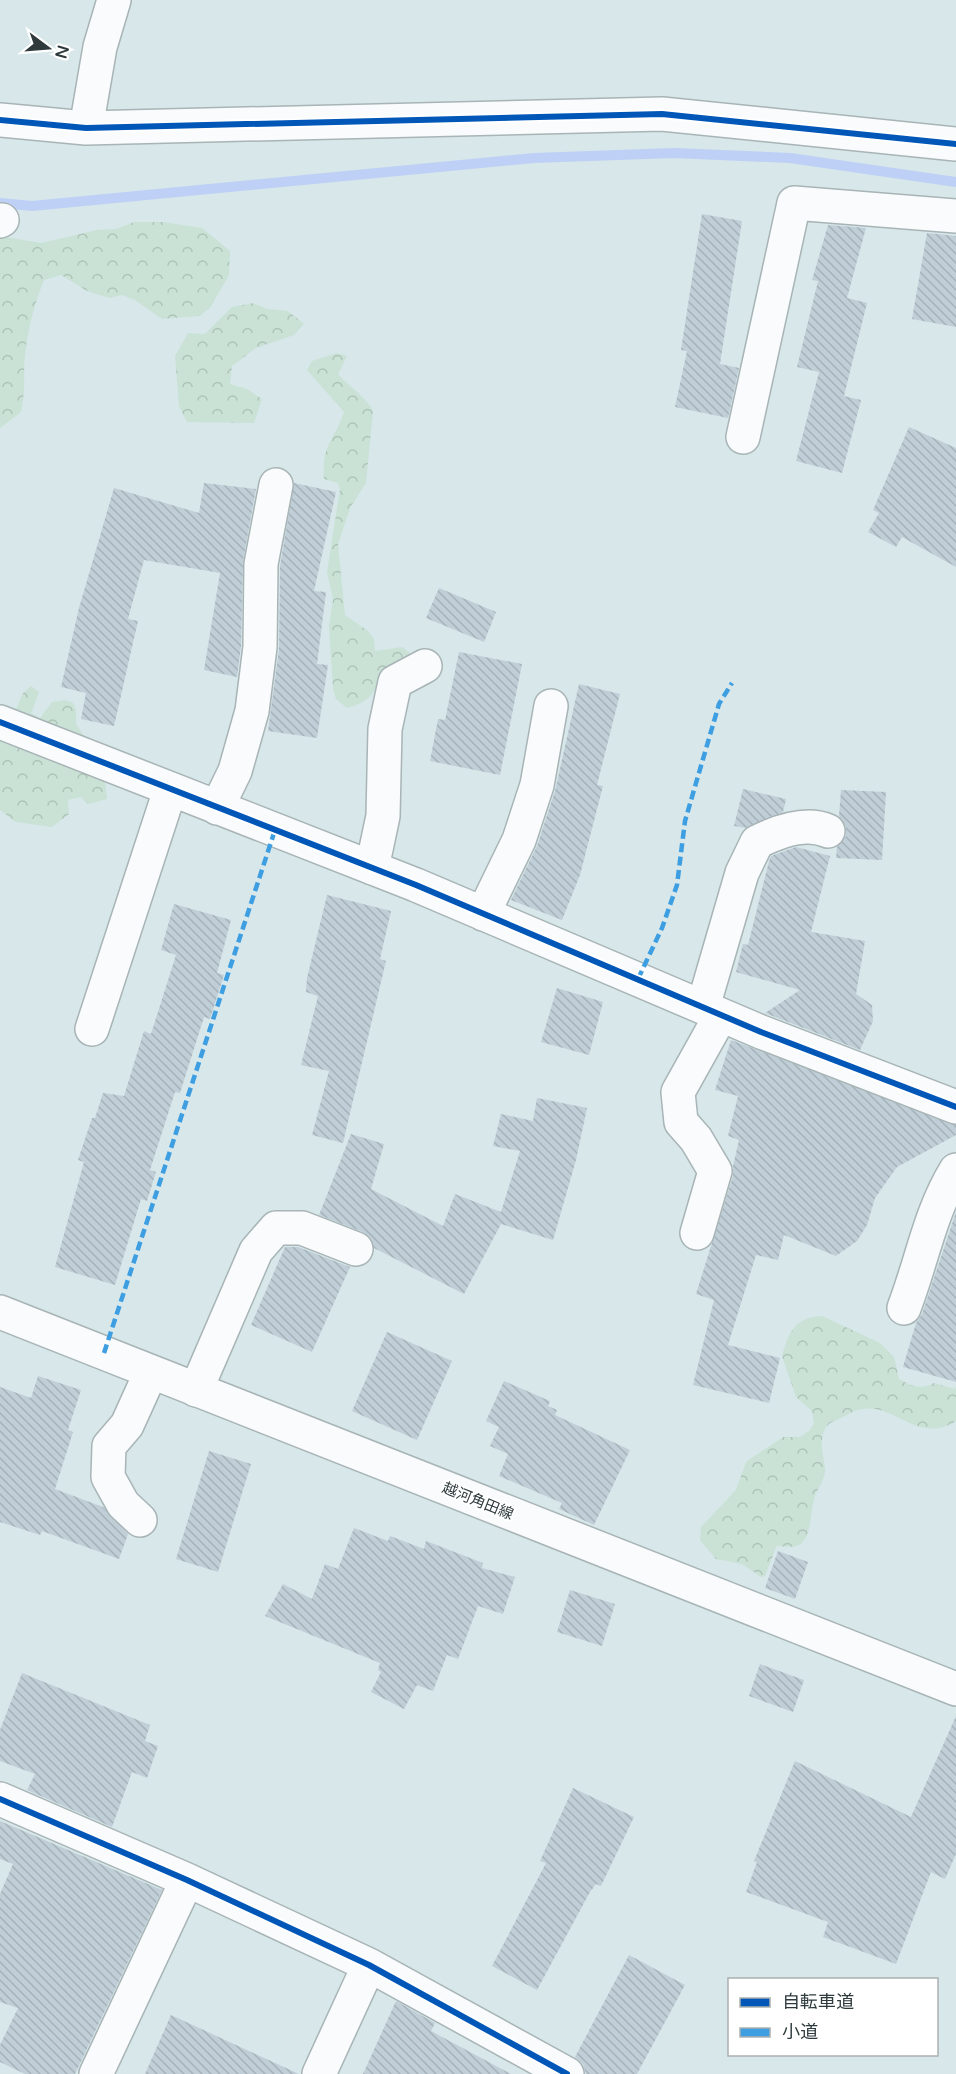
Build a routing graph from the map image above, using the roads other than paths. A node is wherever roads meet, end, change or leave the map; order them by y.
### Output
1 (114, 0) edge
2 (0, 120) edge
3 (86, 128) junction
4 (956, 144) edge
5 (956, 216) edge
6 (742, 437) dead end
7 (276, 485) dead end
8 (424, 666) dead end
9 (550, 706) dead end
10 (0, 722) edge
11 (170, 790) junction
12 (217, 808) junction
13 (828, 831) dead end
14 (372, 867) junction
15 (483, 914) junction
16 (712, 1011) junction
17 (92, 1029) dead end
18 (956, 1107) edge
19 (956, 1170) edge
20 (697, 1233) dead end
21 (356, 1249) dead end
22 (904, 1308) dead end
23 (0, 1312) edge
24 (151, 1372) junction
25 (196, 1389) junction
26 (140, 1520) dead end
27 (956, 1689) edge
28 (0, 1799) edge
29 (187, 1880) junction
30 (369, 1965) junction
31 (552, 2070) edge
32 (96, 2074) edge
33 (319, 2074) edge

1 - 3 street
2 - 3 street
3 - 4 street
5 - 6 street
7 - 12 street
8 - 14 street
9 - 15 street
10 - 11 street
11 - 12 street
11 - 17 street
12 - 14 street
13 - 16 street
14 - 15 street
15 - 16 street
16 - 18 street
16 - 20 street
19 - 22 street
21 - 25 street
23 - 24 street, 越河角田線
24 - 25 street, 越河角田線
24 - 26 street
25 - 27 street, 越河角田線
28 - 29 street
29 - 30 street
29 - 32 street
30 - 31 street
30 - 33 street

